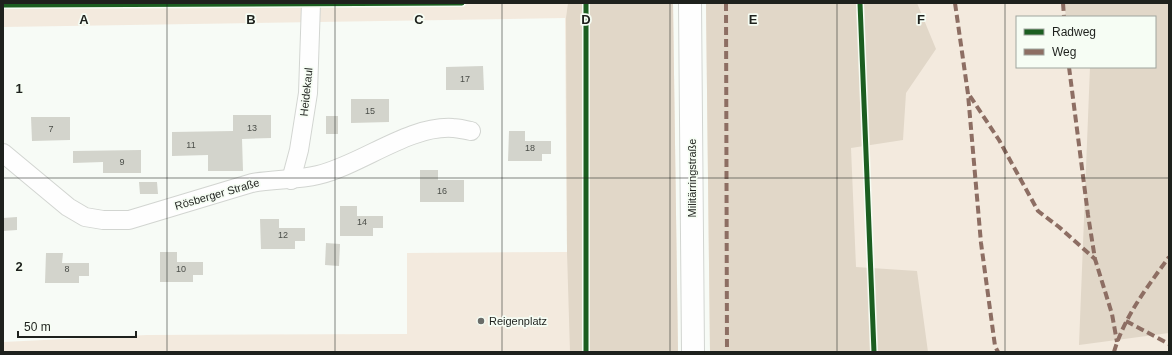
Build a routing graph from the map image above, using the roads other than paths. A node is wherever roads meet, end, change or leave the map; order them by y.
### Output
1 (311, 3) edge
2 (690, 3) edge
3 (470, 131) dead end
4 (3, 153) edge
5 (291, 180) junction
6 (693, 352) edge

1 - 5 street, Heidekaul
2 - 6 main road, Militärringstraße
3 - 5 street, Rösberger Straße
4 - 5 street, Rösberger Straße

